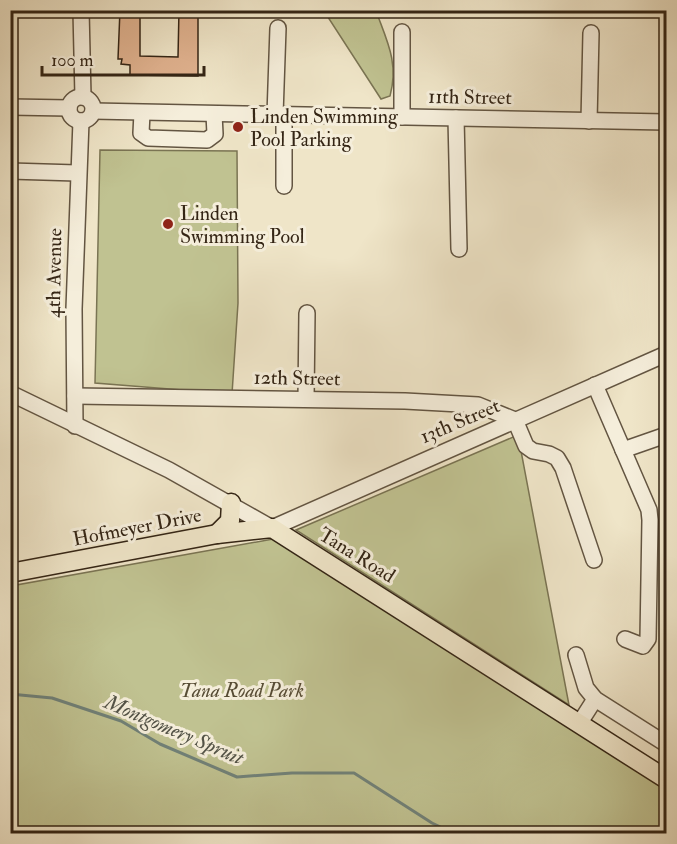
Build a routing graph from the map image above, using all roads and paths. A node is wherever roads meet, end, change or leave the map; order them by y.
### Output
1 (81, 10) edge
2 (278, 28) dead end
3 (402, 32) dead end
4 (591, 33) dead end
5 (82, 97) junction
6 (10, 107) edge
7 (69, 108) junction
8 (142, 113) junction
9 (214, 114) junction
10 (280, 115) junction
11 (87, 116) junction
12 (402, 117) junction
13 (456, 118) junction
14 (589, 121) junction
15 (666, 122) edge
16 (10, 171) edge
17 (77, 173) junction
18 (284, 186) dead end
19 (459, 249) dead end
20 (307, 313) dead end
21 (666, 354) edge
22 (595, 385) junction
23 (10, 393) edge
24 (75, 396) junction
25 (306, 399) junction
26 (515, 420) junction
27 (75, 426) junction
28 (666, 435) edge
29 (623, 450) junction
30 (231, 503) junction
31 (272, 528) junction
32 (217, 534) junction
33 (594, 560) dead end
34 (10, 573) edge
35 (625, 639) dead end
36 (576, 655) dead end
37 (595, 699) junction
38 (579, 724) junction
39 (666, 744) edge
40 (666, 779) edge

1 - 5 street
2 - 10 street
3 - 12 street
4 - 14 street
5 - 7 street
5 - 11 street
6 - 7 street
7 - 11 street
8 - 9 street, 11th Street
8 - 9 street
8 - 11 street, 11th Street
9 - 10 street, 11th Street
10 - 12 street, 11th Street
10 - 18 street
11 - 17 street, 4th Avenue
12 - 13 street, 11th Street
13 - 14 street, 11th Street
13 - 19 street
14 - 15 street, 11th Street
16 - 17 street
17 - 24 street, 4th Avenue
20 - 25 street
21 - 22 street, 13th Street
22 - 26 street, 13th Street
22 - 29 street
23 - 27 street, Tana Road
24 - 25 street, 12th Street
24 - 27 street, 4th Avenue
25 - 26 street, 12th Street
26 - 31 street, 13th Street
26 - 33 street
27 - 30 street, Tana Road
28 - 29 street
29 - 35 street
30 - 31 street, Tana Road
30 - 32 main road
31 - 32 main road, Hofmeyer Drive
31 - 38 main road, Tana Road
32 - 34 main road, Hofmeyer Drive
36 - 37 street
37 - 38 street
37 - 39 street
38 - 40 main road, Tana Road

